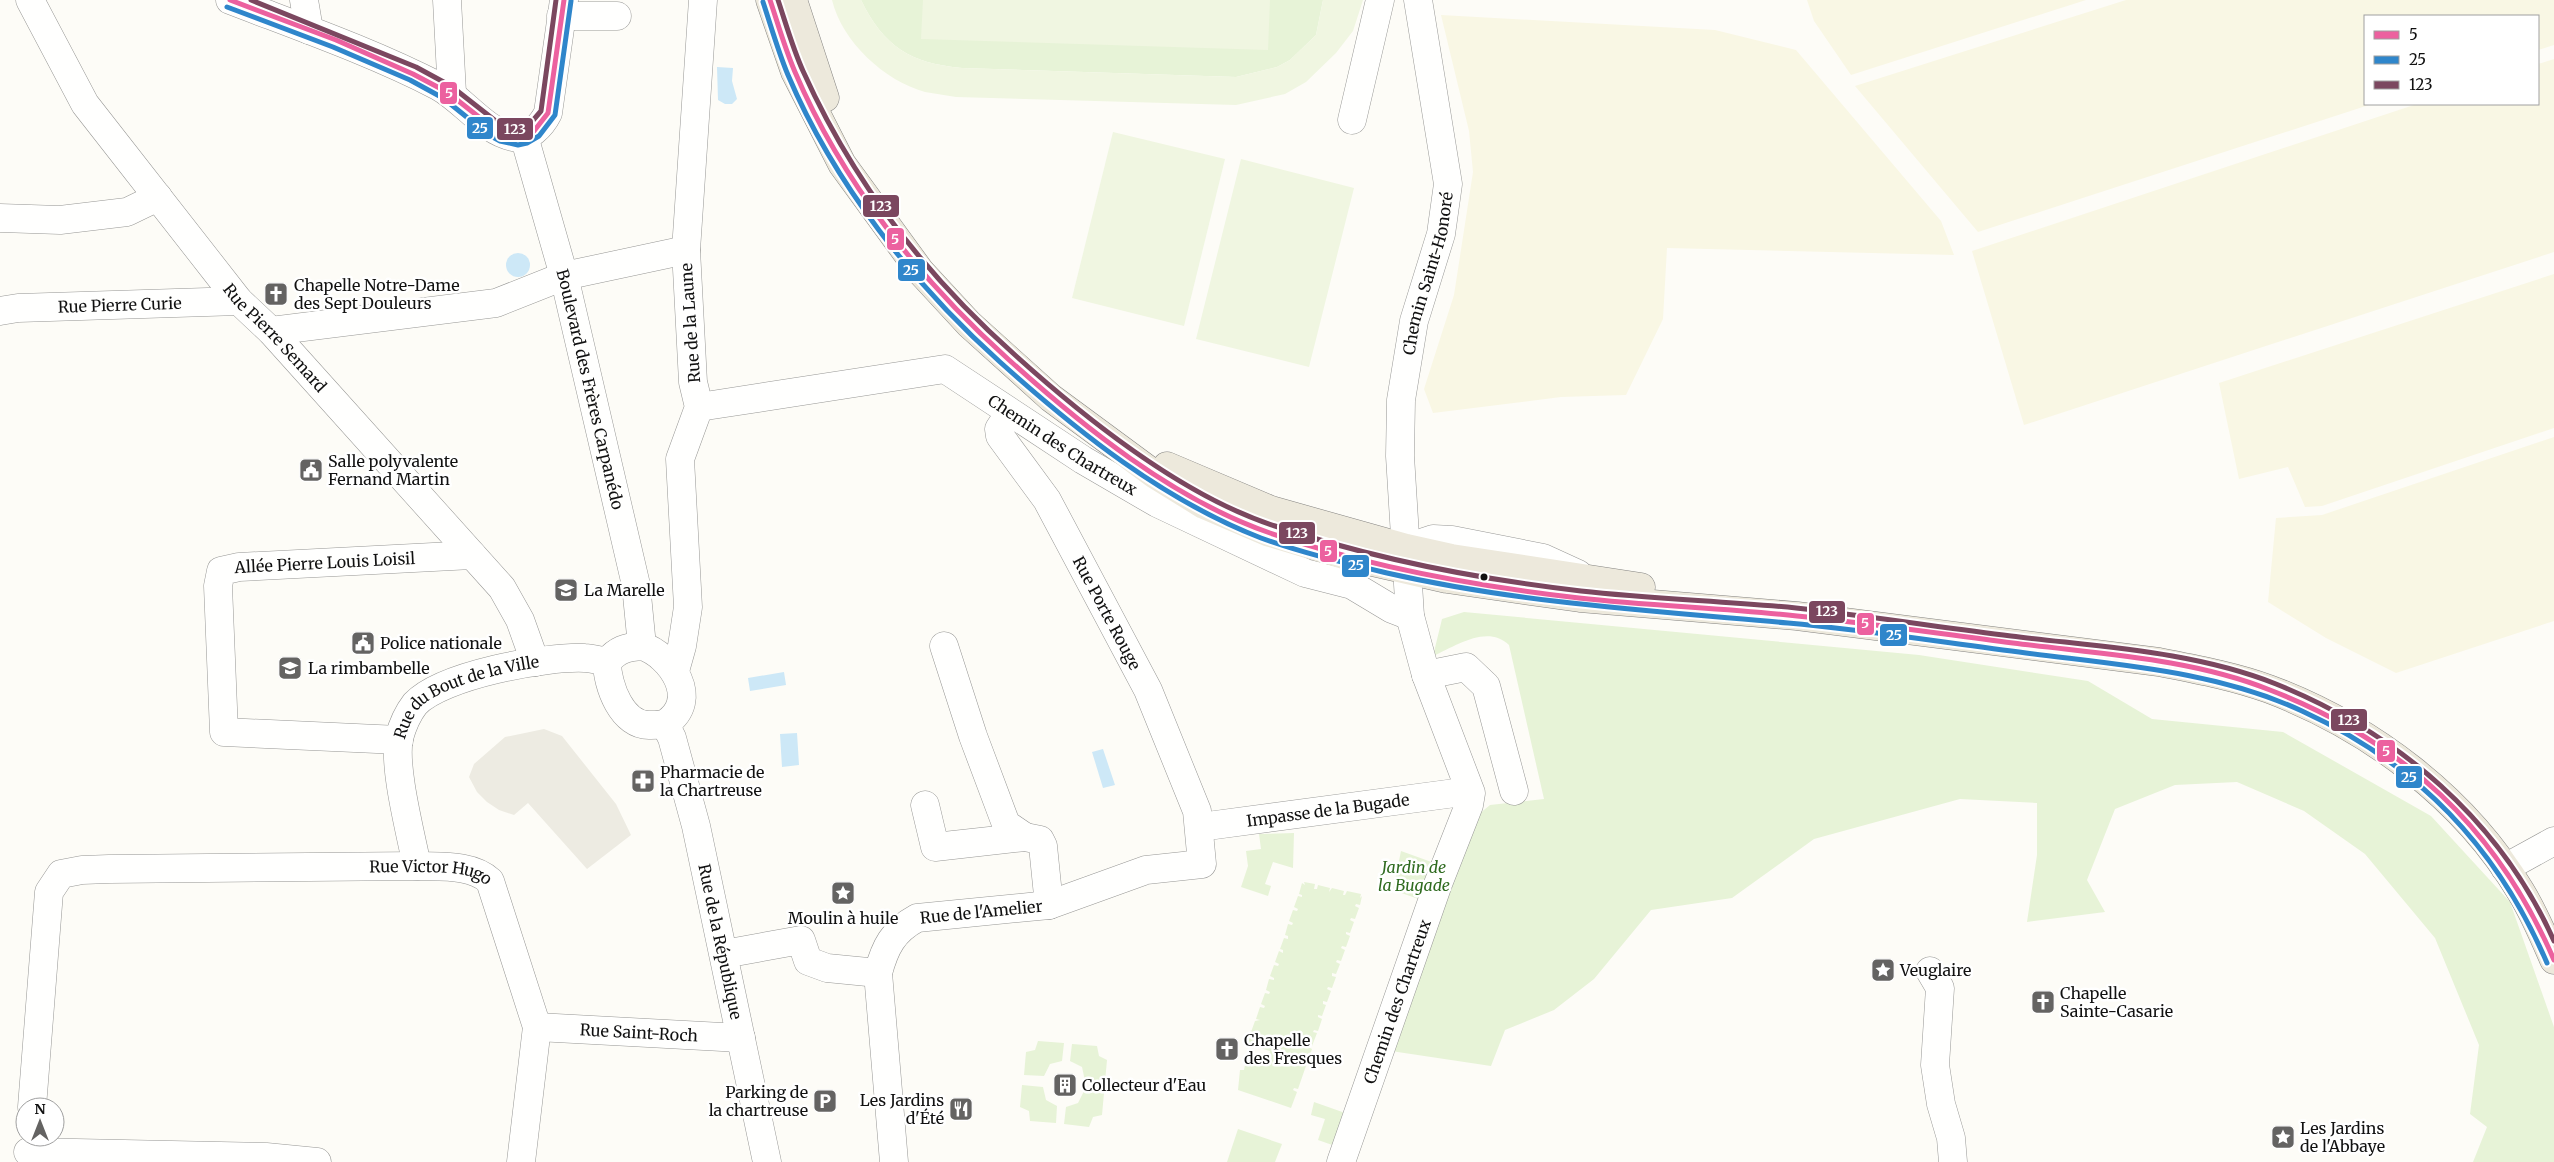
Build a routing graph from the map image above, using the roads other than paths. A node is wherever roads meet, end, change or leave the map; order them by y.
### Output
1 (30, 0) edge
2 (230, 0) edge
3 (304, 0) edge
4 (447, 0) edge
5 (703, 0) edge
6 (770, 0) edge
7 (793, 0) edge
8 (1380, 0) edge
9 (1418, 0) edge
10 (562, 8) edge
11 (617, 16) dead end
12 (309, 30) junction
13 (452, 93) junction
14 (1352, 120) dead end
15 (524, 136) junction
16 (158, 197) junction
17 (875, 209) junction
18 (0, 218) edge
19 (686, 250) junction
20 (564, 276) junction
21 (239, 301) junction
22 (0, 311) edge
23 (270, 331) junction
24 (699, 407) junction
25 (1009, 414) junction
26 (472, 555) junction
27 (1407, 560) junction
28 (1410, 616) junction
29 (1797, 616) junction
30 (642, 646) junction
31 (944, 646) dead end
32 (535, 662) junction
33 (607, 662) junction
34 (675, 671) junction
35 (1426, 675) junction
36 (665, 724) junction
37 (399, 740) junction
38 (1514, 791) dead end
39 (1454, 793) dead end
40 (925, 805) dead end
41 (1200, 827) junction
42 (1025, 837) junction
43 (2554, 841) edge
44 (418, 866) junction
45 (2505, 868) junction
46 (1049, 905) junction
47 (724, 954) junction
48 (2554, 960) edge
49 (1930, 971) dead end
50 (878, 974) junction
51 (537, 1027) junction
52 (741, 1038) junction
53 (33, 1097) edge
54 (29, 1150) edge
55 (317, 1162) edge
56 (521, 1162) edge
57 (767, 1162) edge
58 (894, 1162) edge
59 (1341, 1162) edge
60 (1953, 1162) edge

1 - 16 street, Rue Pierre Semard
2 - 12 street
3 - 12 street
4 - 13 street
5 - 19 street, Rue de la Laune
6 - 17 main road
7 - 17 main road
8 - 14 street
9 - 27 street, Chemin Saint-Honoré
10 - 11 street
10 - 15 street
12 - 13 street
13 - 15 street
15 - 20 street, Boulevard des Frères Carpanédo
16 - 18 street
16 - 21 street, Rue Pierre Semard
17 - 27 main road
19 - 20 street
19 - 24 street, Rue de la Laune
20 - 23 street
20 - 30 street, Boulevard des Frères Carpanédo
21 - 22 street, Rue Pierre Curie
21 - 23 street, Rue Pierre Semard
23 - 26 street, Rue Pierre Semard
24 - 25 street, Chemin des Chartreux
24 - 34 street
25 - 28 street, Chemin des Chartreux
25 - 41 street, Rue Porte Rouge
26 - 32 street, Rue Pierre Semard
26 - 37 street, Allée Pierre Louis Loisil
27 - 28 street, Chemin des Chartreux
27 - 29 main road
27 - 29 main road
28 - 35 street, Chemin des Chartreux
29 - 45 main road
30 - 33 street
30 - 34 street
31 - 42 street
32 - 33 street, Rue du Bout de la Ville
32 - 37 street, Rue du Bout de la Ville
33 - 36 street
34 - 36 street
35 - 38 street
35 - 59 street, Chemin des Chartreux
36 - 47 street, Rue de la République
37 - 44 street, Rue du Bout de la Ville
39 - 41 street, Impasse de la Bugade
40 - 42 street
41 - 46 street, Rue de l'Amelier
42 - 46 street
43 - 45 street
44 - 51 street, Rue Victor Hugo
44 - 53 street, Rue Victor Hugo
45 - 48 main road
46 - 50 street, Rue de l'Amelier
47 - 50 street
47 - 52 street, Rue de la République
49 - 60 street
50 - 58 street, Rue de l'Amelier
51 - 52 street, Rue Saint-Roch
51 - 56 street, Rue Victor Hugo
52 - 57 street, Rue de la République
54 - 55 street

